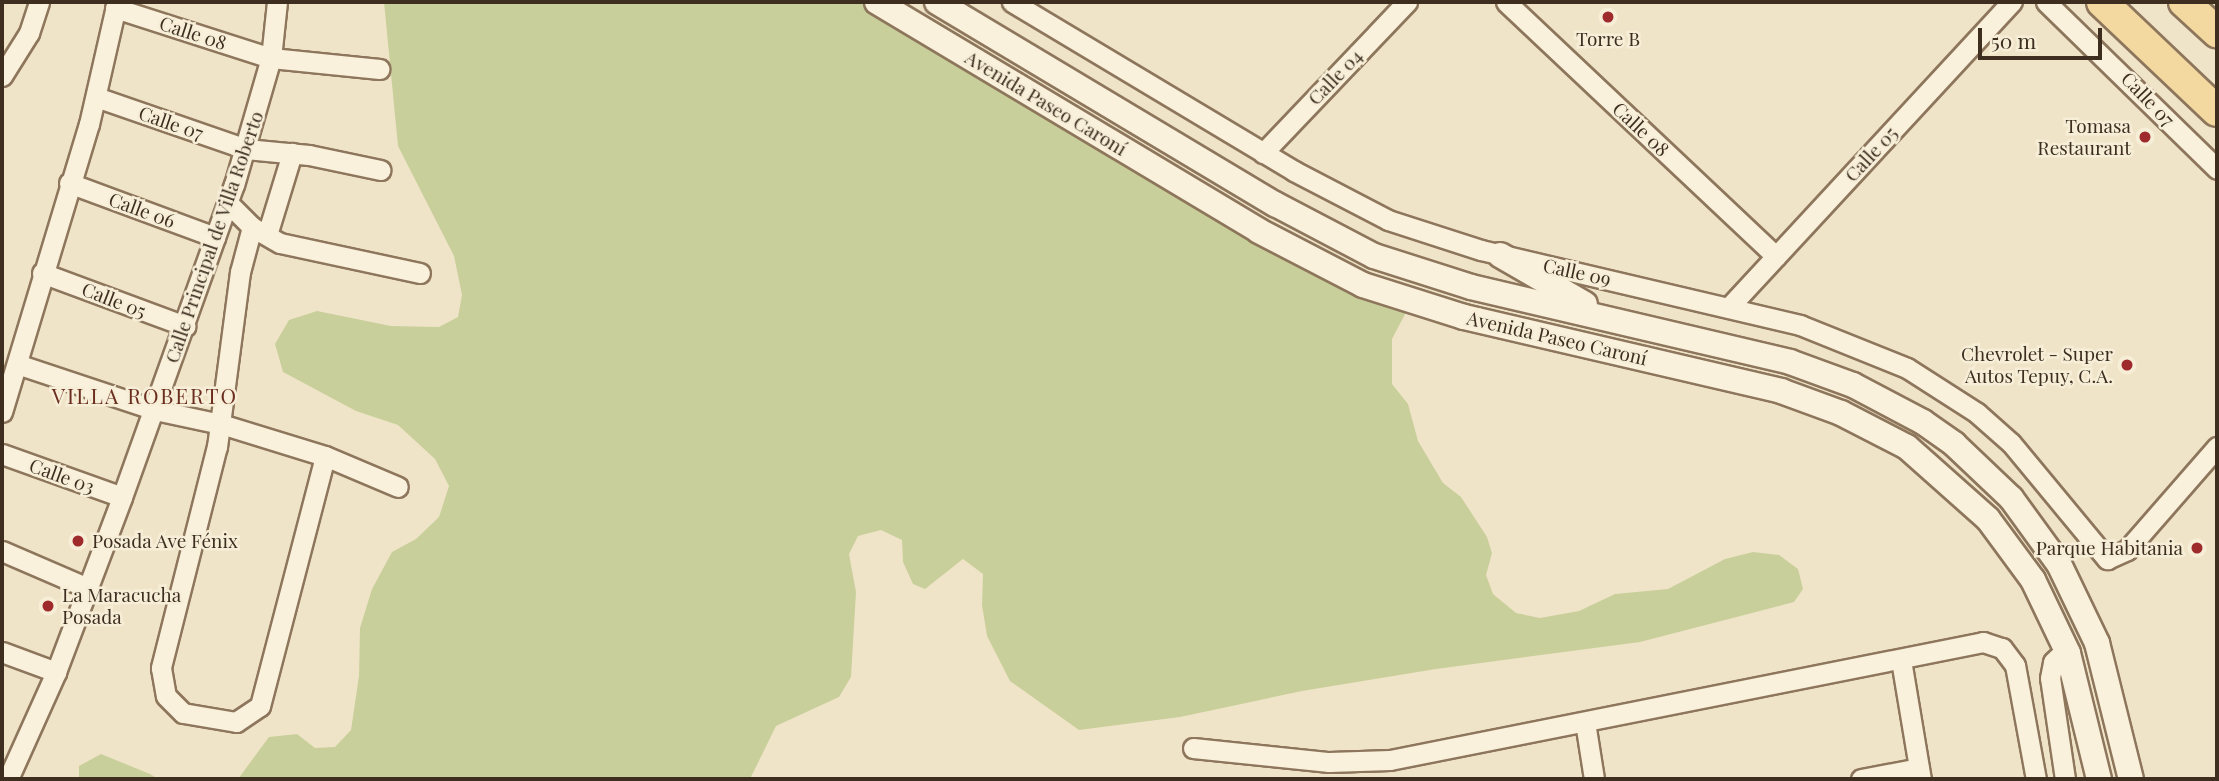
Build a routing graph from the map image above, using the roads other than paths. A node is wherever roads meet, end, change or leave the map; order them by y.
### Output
1 (39, 2) edge
2 (277, 2) edge
3 (877, 2) edge
4 (937, 2) edge
5 (1012, 2) edge
6 (1407, 2) edge
7 (1506, 2) edge
8 (2012, 2) edge
9 (2046, 2) edge
10 (2102, 2) edge
11 (2184, 2) edge
12 (116, 5) edge
13 (2217, 32) edge
14 (271, 58) junction
15 (379, 69) dead end
16 (2, 76) edge
17 (96, 97) junction
18 (2217, 111) edge
19 (246, 149) junction
20 (292, 153) junction
21 (1264, 153) junction
22 (2217, 169) edge
23 (380, 170) dead end
24 (69, 183) junction
25 (228, 203) junction
26 (260, 231) junction
27 (215, 237) junction
28 (1500, 255) junction
29 (1776, 256) junction
30 (42, 273) junction
31 (420, 273) dead end
32 (1730, 306) junction
33 (1634, 323) junction
34 (185, 326) junction
35 (17, 364) junction
36 (155, 410) junction
37 (2, 412) edge
38 (221, 424) junction
39 (2217, 447) edge
40 (2, 454) edge
41 (325, 456) junction
42 (398, 486) dead end
43 (122, 497) junction
44 (2, 551) edge
45 (88, 588) junction
46 (2066, 650) junction
47 (2, 652) edge
48 (1901, 660) junction
49 (56, 672) junction
50 (1585, 722) junction
51 (1194, 748) dead end
52 (1329, 771) edge
53 (1920, 774) edge
54 (8, 779) edge
55 (1594, 779) edge
56 (1861, 779) edge
57 (2036, 779) edge
58 (2065, 779) edge
59 (2099, 779) edge
60 (2131, 779) edge

1 - 16 street
2 - 14 street, Calle Principal de Villa Roberto
3 - 46 street, Avenida Paseo Caroní
4 - 33 street, Avenida Paseo Caroní
5 - 21 street, Calle 09
6 - 21 street, Calle 04
7 - 29 street, Calle 08
8 - 29 street, Calle 05
9 - 22 street, Calle 07
10 - 18 main road
11 - 13 main road
12 - 14 street, Calle 08
12 - 17 street
14 - 15 street, Calle 08
14 - 19 street, Calle Principal de Villa Roberto
17 - 19 street, Calle 07
17 - 24 street
19 - 20 street, Calle 07
19 - 25 street, Calle Principal de Villa Roberto
20 - 23 street, Calle 07
20 - 26 street
21 - 28 street, Calle 09
24 - 27 street, Calle 06
24 - 30 street
25 - 26 street
25 - 27 street, Calle Principal de Villa Roberto
26 - 31 street
26 - 38 street
27 - 34 street, Calle Principal de Villa Roberto
28 - 32 street, Calle 09
28 - 33 street
29 - 32 street, Calle 05
30 - 34 street, Calle 05
30 - 35 street
32 - 39 street, Calle 09
33 - 60 street, Avenida Paseo Caroní
34 - 36 street, Calle Principal de Villa Roberto
35 - 36 street
35 - 37 street
36 - 38 street
36 - 43 street, Calle Principal de Villa Roberto
38 - 41 street
38 - 41 street
40 - 43 street, Calle 03
41 - 42 street
43 - 45 street, Calle Principal de Villa Roberto
44 - 45 street
45 - 49 street, Calle Principal de Villa Roberto
46 - 58 street
46 - 59 street, Avenida Paseo Caroní
47 - 49 street
48 - 50 street
48 - 53 street
48 - 57 street
49 - 54 street, Calle Principal de Villa Roberto
50 - 52 street
50 - 55 street
51 - 52 street
53 - 56 street

